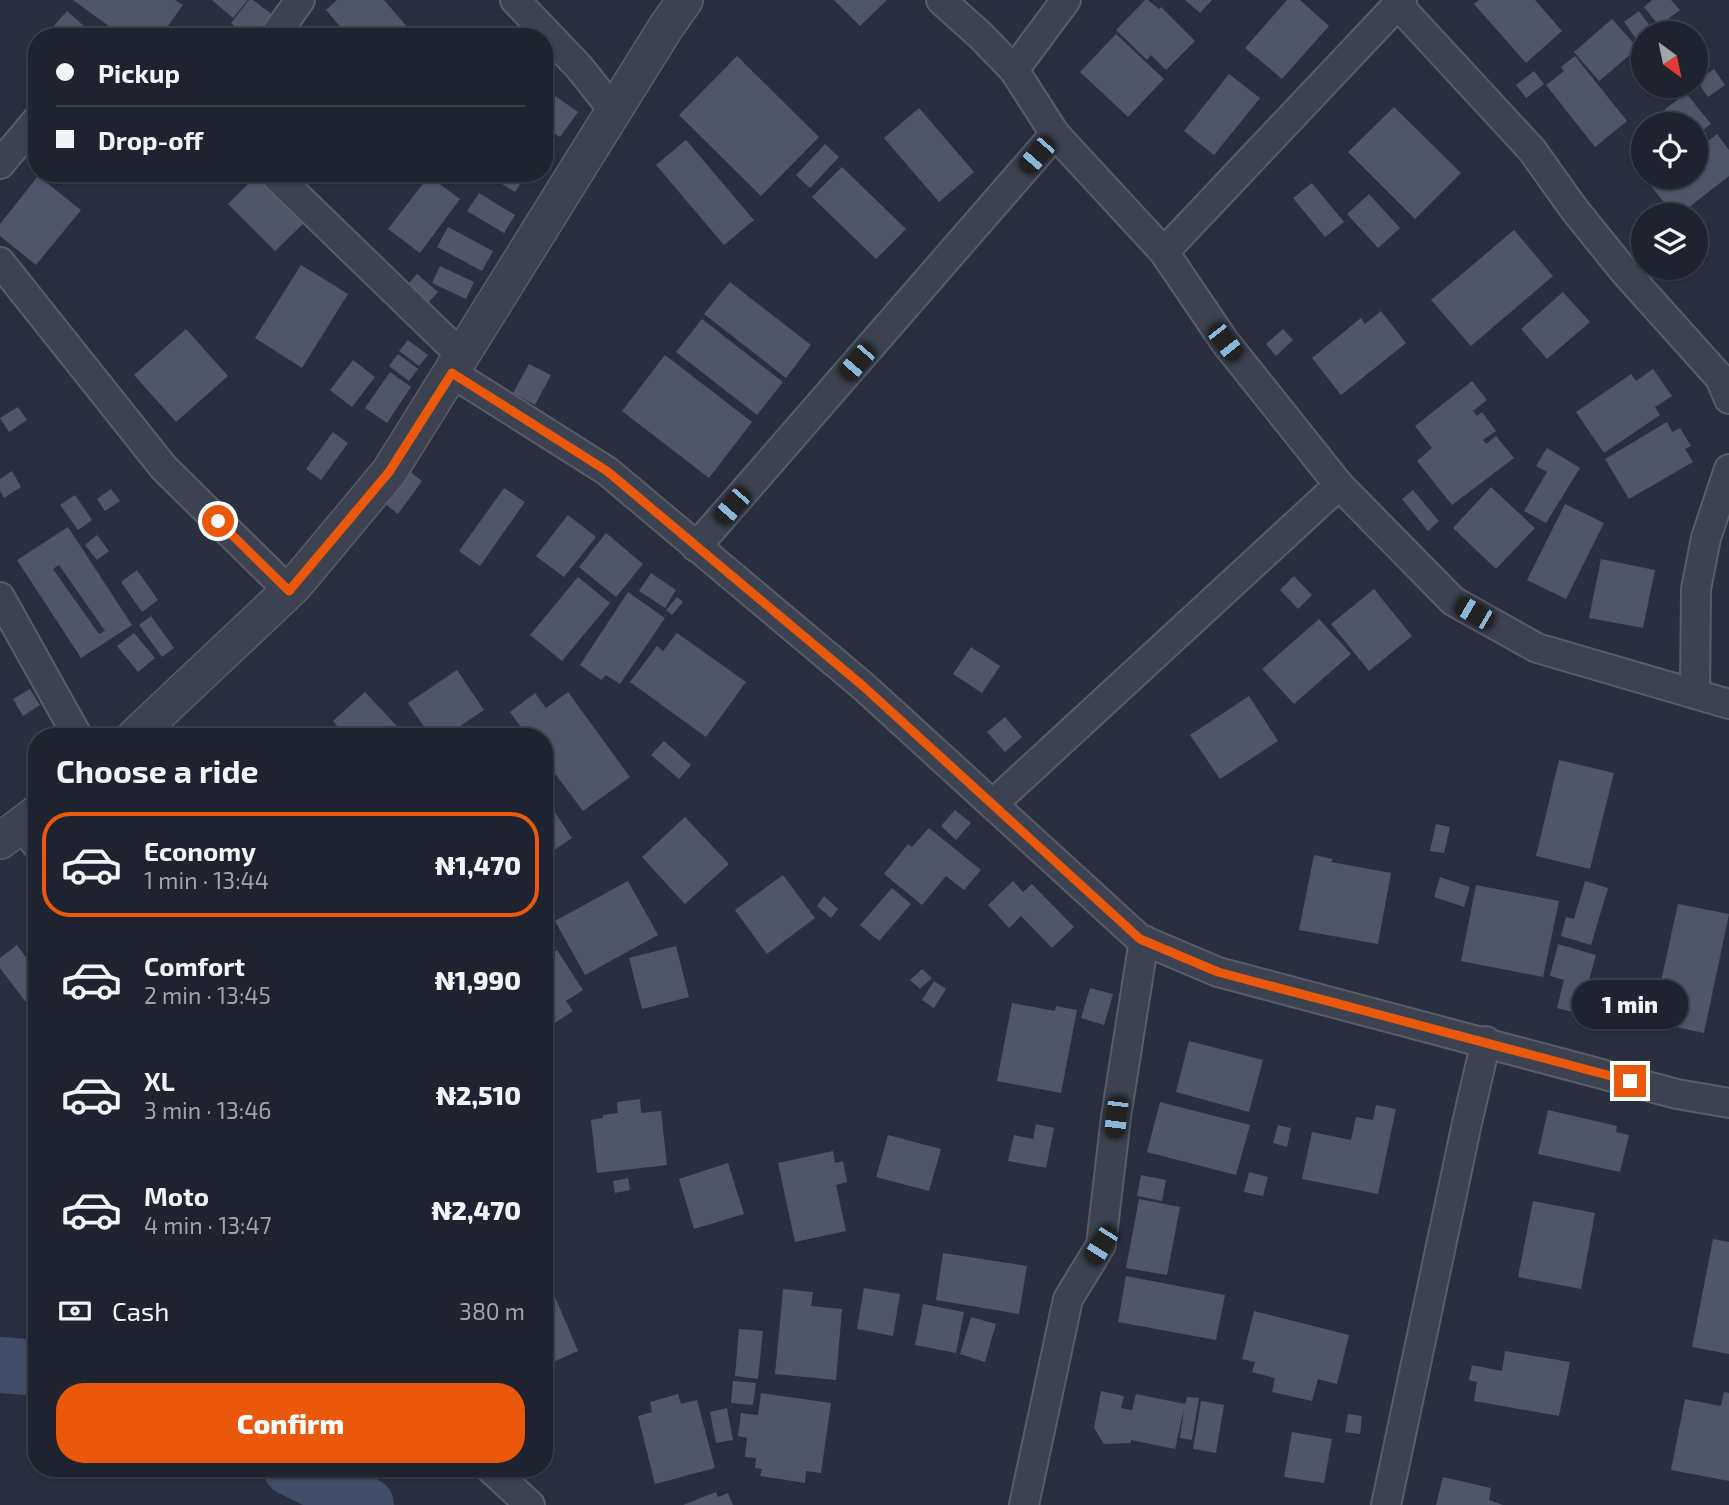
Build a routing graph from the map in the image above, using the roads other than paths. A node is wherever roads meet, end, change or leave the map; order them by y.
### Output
1 (300, 0) edge
2 (515, 0) edge
3 (685, 0) edge
4 (941, 0) edge
5 (1066, 0) edge
6 (1400, 2) edge
7 (280, 28) edge
8 (542, 28) edge
9 (553, 40) edge
10 (1014, 70) junction
11 (614, 111) junction
12 (28, 131) edge
13 (1055, 134) junction
14 (0, 164) edge
15 (282, 182) edge
16 (1164, 252) junction
17 (0, 262) edge
18 (457, 365) junction
19 (1729, 400) edge
20 (1729, 469) edge
21 (1339, 485) junction
22 (696, 547) junction
23 (289, 591) junction
24 (0, 597) edge
25 (1695, 694) junction
26 (1729, 704) edge
27 (73, 728) edge
28 (144, 728) edge
29 (993, 804) junction
30 (1144, 940) junction
31 (1486, 1041) junction
32 (1729, 1103) edge
33 (500, 1477) edge
34 (530, 1505) edge
35 (1024, 1505) edge
36 (1386, 1505) edge

1 - 7 street
2 - 8 street
3 - 11 street
4 - 10 street
5 - 10 street
6 - 16 street
6 - 19 street
9 - 11 street
10 - 13 street
11 - 18 street
12 - 14 street
13 - 16 street
13 - 22 street
15 - 18 street
16 - 21 street
17 - 23 street
18 - 22 street
18 - 23 street
20 - 25 street
21 - 25 street
21 - 29 street
22 - 29 street
23 - 28 street
24 - 27 street
25 - 26 street
29 - 30 street
30 - 31 street
30 - 35 street
31 - 32 street
31 - 36 street
33 - 34 street

